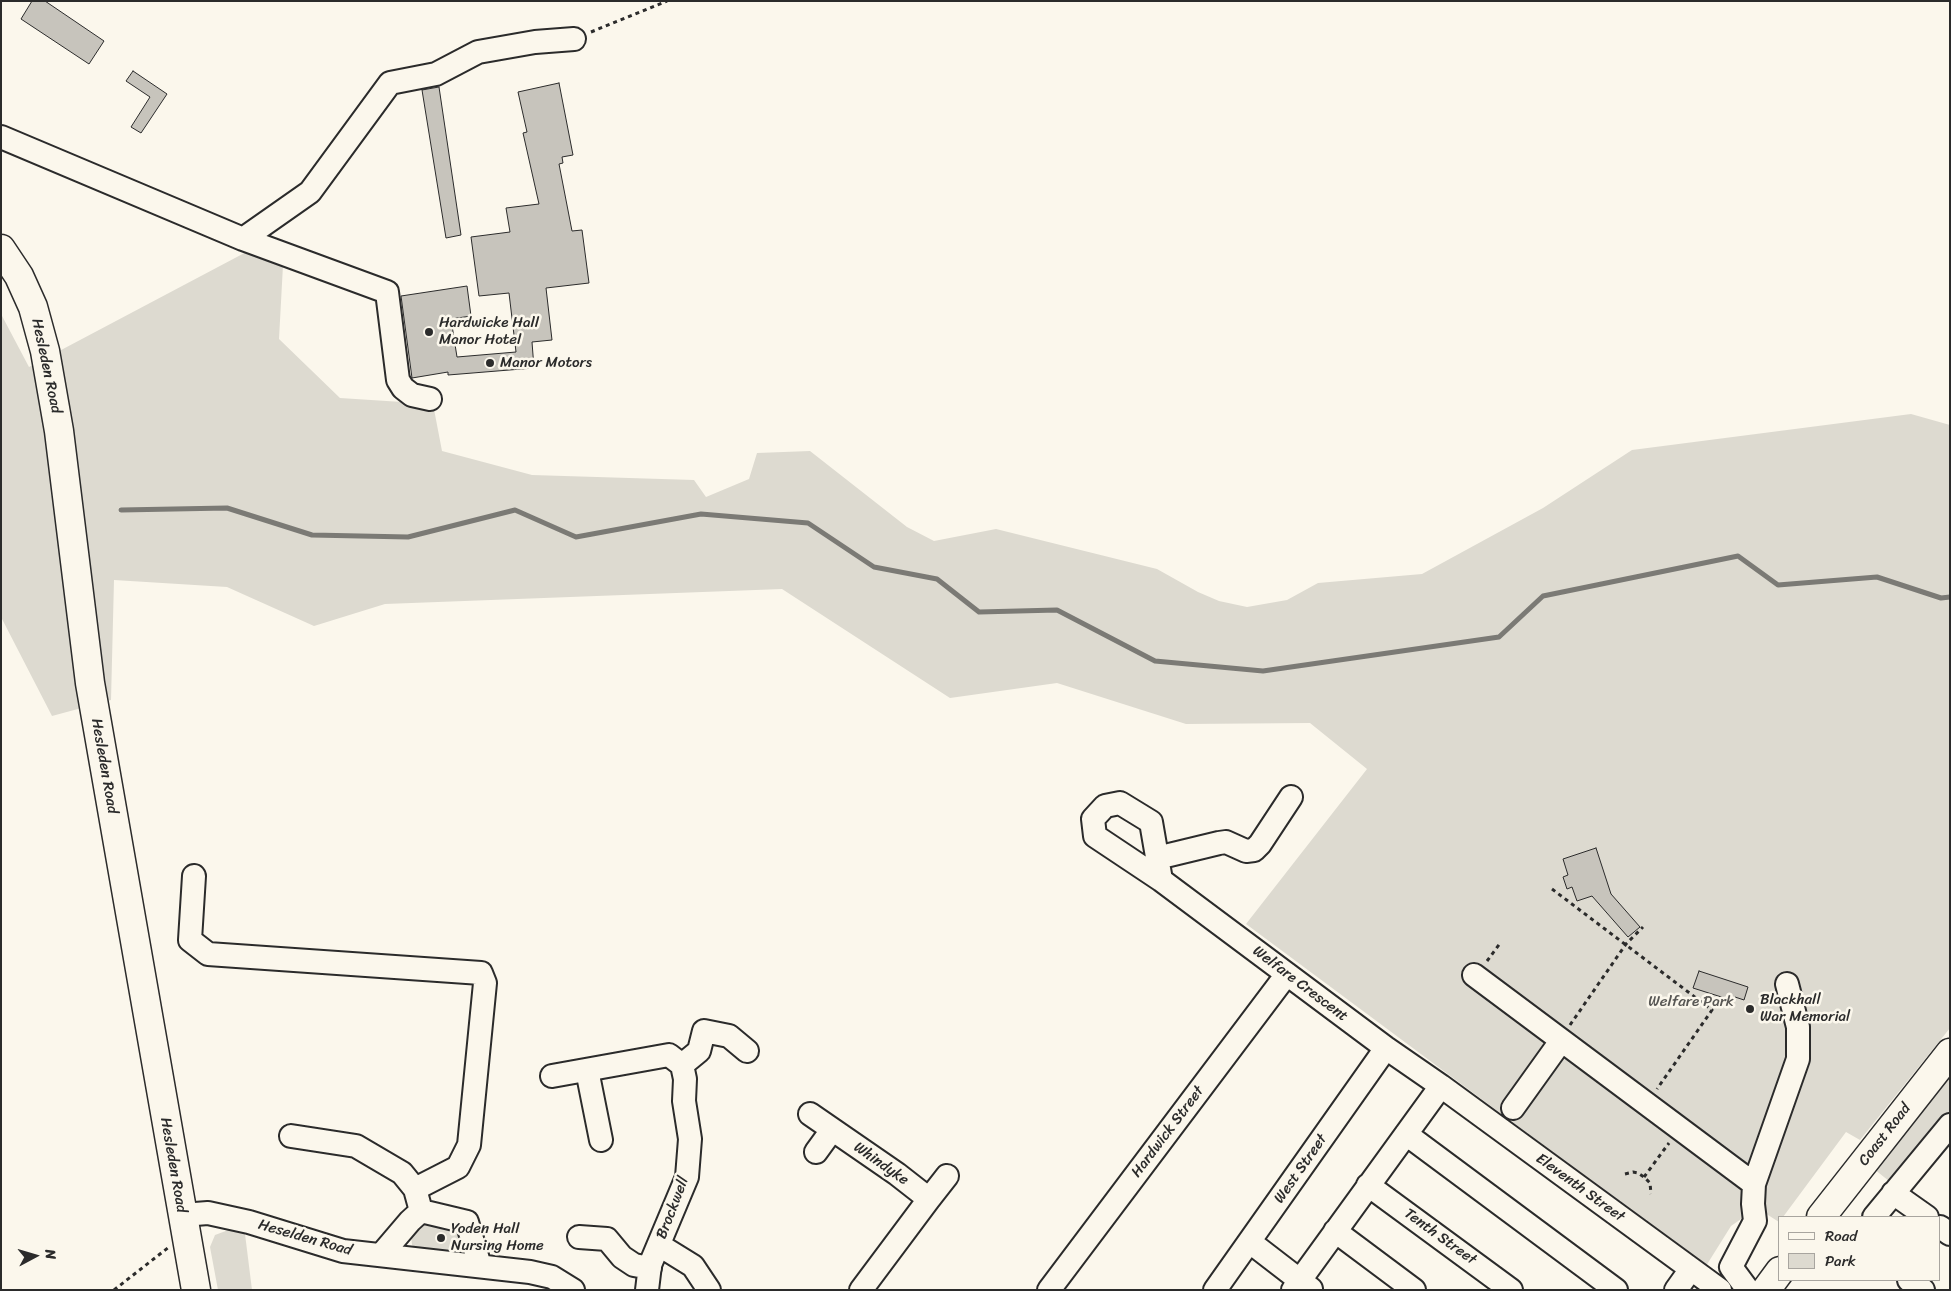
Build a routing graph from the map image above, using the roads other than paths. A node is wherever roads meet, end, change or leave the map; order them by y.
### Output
1 (574, 39) road end
2 (1, 137) edge
3 (243, 239) junction
4 (1, 249) edge
5 (430, 399) dead end
6 (1291, 797) dead end
7 (194, 876) dead end
8 (1287, 974) junction
9 (1476, 976) road end
10 (1787, 984) dead end
11 (1564, 1034) junction
12 (1386, 1048) junction
13 (747, 1051) dead end
14 (1950, 1053) edge
15 (682, 1065) junction
16 (586, 1070) junction
17 (552, 1076) dead end
18 (1441, 1086) junction
19 (1513, 1108) dead end
20 (810, 1114) dead end
21 (1950, 1125) edge
22 (832, 1130) junction
23 (1406, 1134) junction
24 (291, 1136) dead end
25 (601, 1140) dead end
26 (1942, 1149) edge
27 (816, 1152) dead end
28 (947, 1176) dead end
29 (1754, 1184) junction
30 (1368, 1185) junction
31 (415, 1188) junction
32 (1893, 1193) junction
33 (929, 1200) junction
34 (421, 1212) junction
35 (1822, 1216) edge
36 (1875, 1216) edge
37 (1926, 1216) edge
38 (184, 1227) junction
39 (1335, 1231) junction
40 (579, 1237) dead end
41 (1250, 1242) junction
42 (659, 1246) junction
43 (381, 1255) junction
44 (480, 1266) junction
45 (1691, 1269) junction
46 (1778, 1274) edge
47 (649, 1279) edge
48 (1910, 1281) edge
49 (1301, 1287) edge
50 (196, 1290) edge
51 (573, 1290) edge
52 (709, 1290) edge
53 (862, 1290) edge
54 (1049, 1290) edge
55 (1216, 1290) edge
56 (1414, 1290) edge
57 (1512, 1290) edge
58 (1616, 1290) edge
59 (1676, 1290) edge
60 (1720, 1290) edge
61 (1748, 1290) edge
62 (1766, 1290) edge
63 (1923, 1290) edge

1 - 3 street
2 - 3 street
3 - 5 street
4 - 38 main road, Hesleden Road
6 - 8 street, Welfare Crescent
7 - 31 street
8 - 12 street, Welfare Crescent
8 - 54 street, Hardwick Street
9 - 11 street
10 - 29 street
11 - 19 street
11 - 29 street
12 - 18 street, Welfare Crescent
12 - 41 street, West Street
13 - 15 street
14 - 35 main road, Coast Road
15 - 16 street
15 - 42 street, Brockwell
16 - 17 street
16 - 25 street
18 - 23 street
18 - 45 street, Eleventh Street
20 - 22 street, Whindyke
21 - 26 street
22 - 27 street
22 - 33 street, Whindyke
23 - 30 street
23 - 58 street
24 - 31 street
26 - 32 street
28 - 33 street
29 - 61 street
30 - 39 street
30 - 57 street, Tenth Street
31 - 34 street
32 - 36 street
32 - 37 street
33 - 53 street
34 - 43 street
34 - 44 street
38 - 43 street, Heselden Road
38 - 50 main road, Hesleden Road
39 - 49 street
39 - 56 street
40 - 47 street
41 - 49 street
41 - 55 street, West Street
42 - 47 street, Brockwell
42 - 52 street
43 - 44 street, Heselden Road
44 - 51 street, Heselden Road
45 - 59 street
45 - 60 street, Eleventh Street
46 - 62 main road
48 - 63 street

